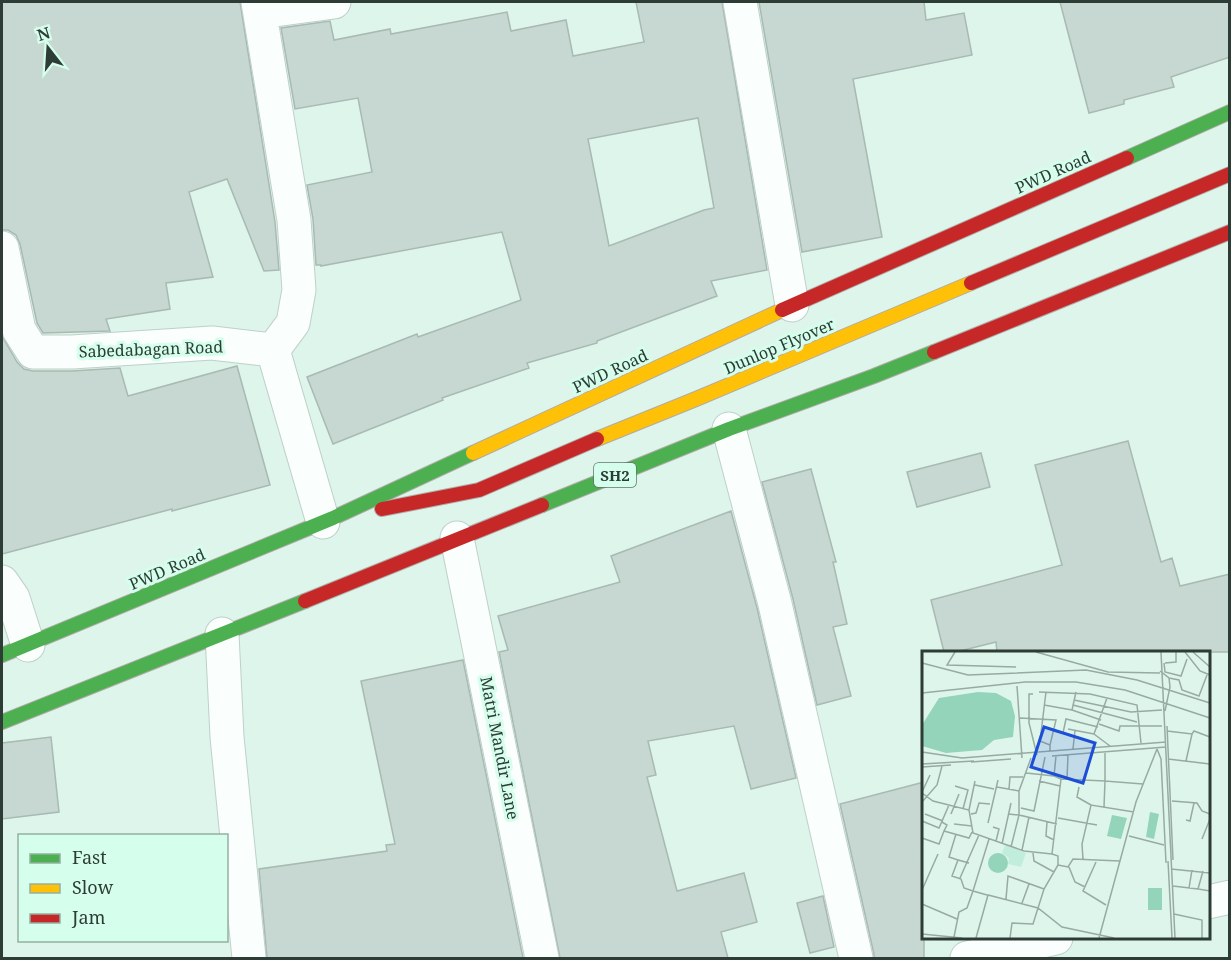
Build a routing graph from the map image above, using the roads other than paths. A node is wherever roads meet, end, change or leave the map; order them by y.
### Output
1 (334, 2) edge
2 (740, 2) edge
3 (259, 7) edge
4 (1230, 112) edge
5 (1230, 174) edge
6 (1230, 232) edge
7 (2, 248) edge
8 (792, 305) junction
9 (273, 350) junction
10 (729, 429) junction
11 (328, 520) junction
12 (457, 538) junction
13 (2, 582) edge
14 (222, 634) junction
15 (15, 650) edge
16 (2, 722) edge
17 (1230, 897) edge
18 (1210, 902) edge
19 (1052, 939) edge
20 (249, 958) edge
21 (542, 958) edge
22 (856, 958) edge
23 (967, 958) edge

1 - 3 street
2 - 8 street
3 - 9 street
4 - 8 main road, PWD Road
5 - 11 main road, Dunlop Flyover
6 - 10 main road, SH2
7 - 9 street, Sabedabagan Road
8 - 11 main road, PWD Road
9 - 11 street
10 - 12 main road, SH2
10 - 22 street
11 - 15 main road, PWD Road
12 - 14 main road, SH2
12 - 21 street, Matri Mandir Lane
13 - 15 street
14 - 16 main road, SH2
14 - 20 street
17 - 18 street
19 - 23 street

